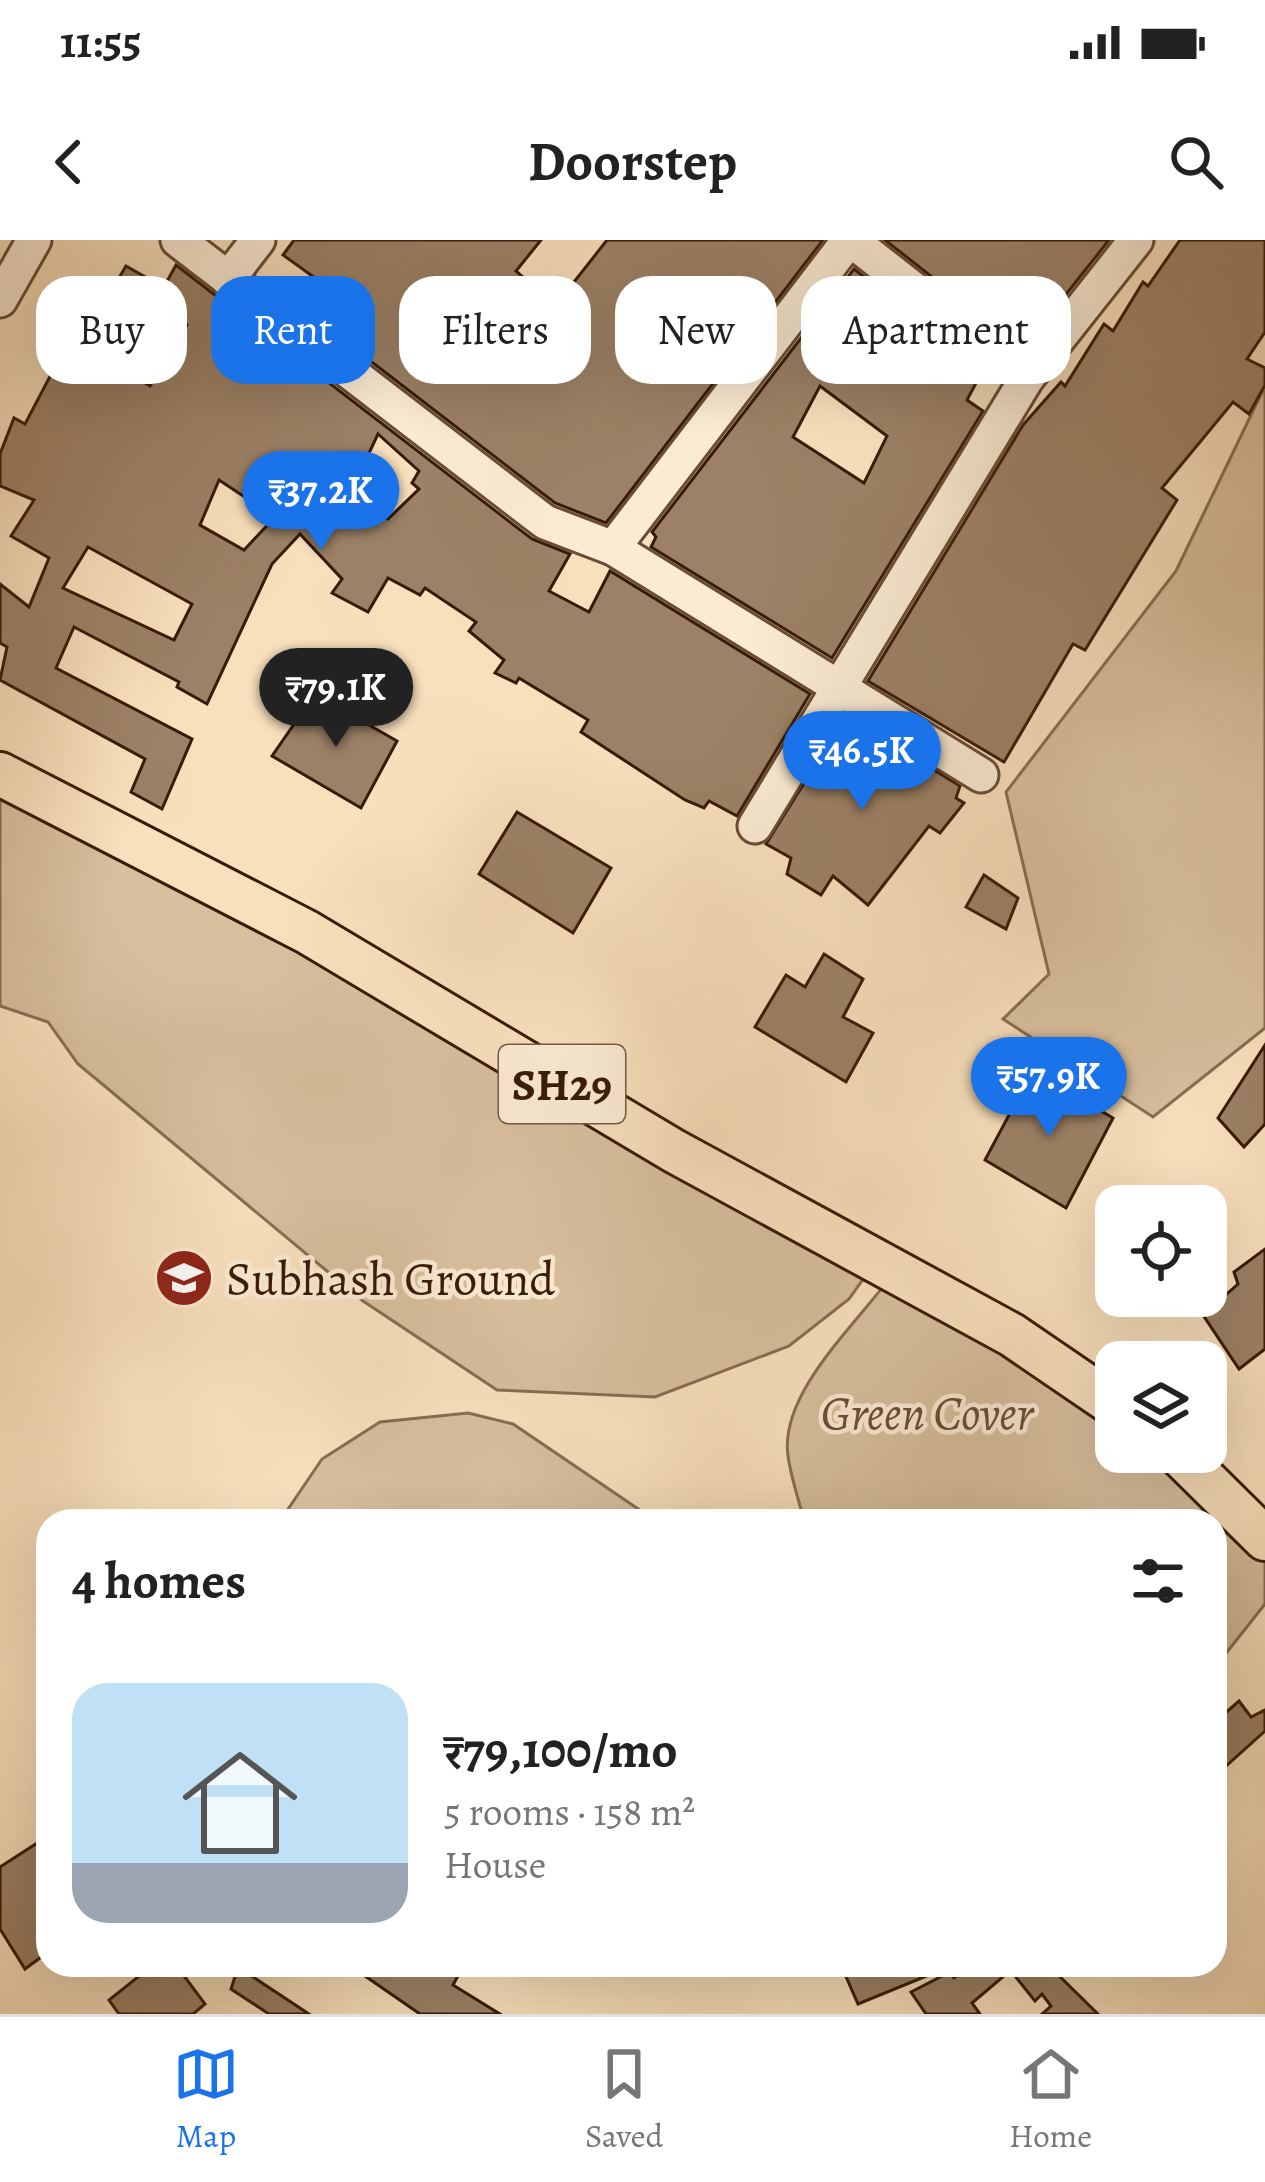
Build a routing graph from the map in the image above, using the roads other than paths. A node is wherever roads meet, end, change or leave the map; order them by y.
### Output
1 (34, 240) edge
2 (178, 240) edge
3 (257, 240) edge
4 (850, 240) edge
5 (1136, 240) edge
6 (224, 276) edge
7 (230, 276) edge
8 (896, 276) edge
9 (0, 300) edge
10 (1071, 322) edge
11 (365, 384) edge
12 (1023, 384) edge
13 (614, 548) junction
14 (842, 691) junction
15 (0, 774) edge
16 (981, 775) dead end
17 (755, 826) dead end
18 (1095, 1392) edge
19 (1198, 1473) edge
20 (1265, 1539) edge

1 - 9 street
2 - 6 street
3 - 7 street
4 - 8 street
4 - 13 street
5 - 10 street
11 - 13 street
12 - 14 street
13 - 14 street
14 - 16 street
14 - 17 street
15 - 18 main road, SH29
19 - 20 main road

